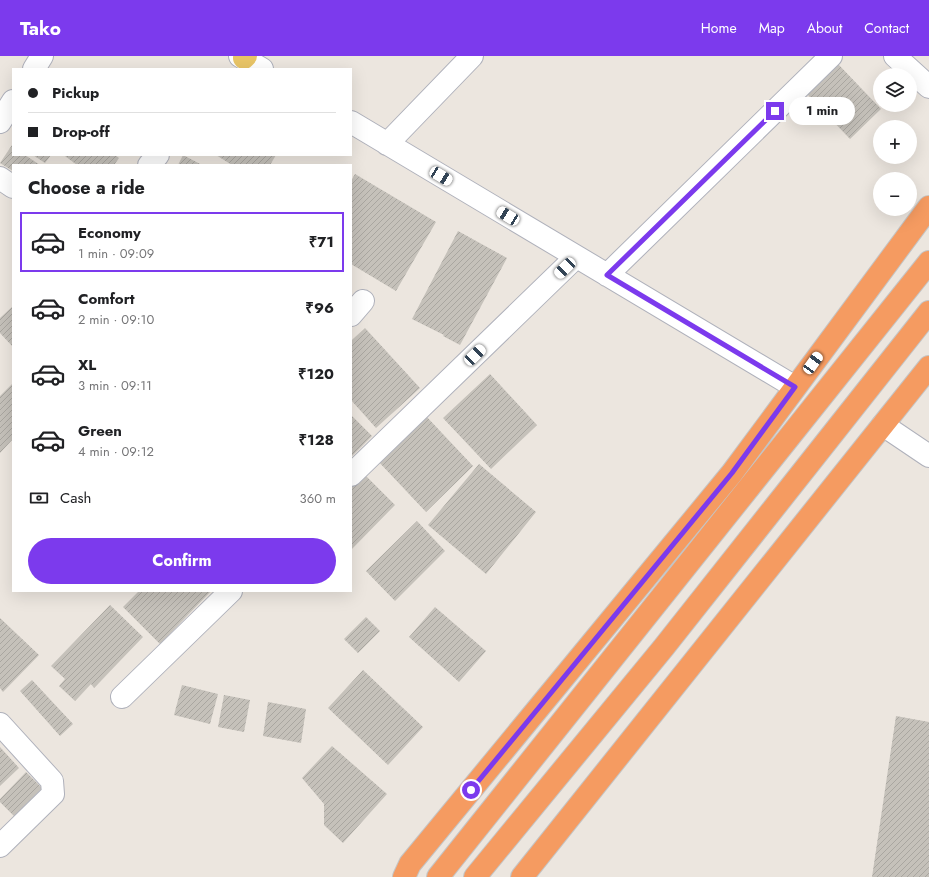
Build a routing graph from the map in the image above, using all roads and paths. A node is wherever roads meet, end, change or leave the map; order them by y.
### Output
1 (42, 56) edge
2 (472, 56) edge
3 (831, 56) edge
4 (895, 56) edge
5 (35, 68) edge
6 (929, 87) edge
7 (12, 103) edge
8 (0, 122) edge
9 (352, 123) edge
10 (387, 144) junction
11 (157, 156) edge
12 (150, 164) edge
13 (0, 178) edge
14 (12, 186) edge
15 (929, 207) edge
16 (576, 257) junction
17 (929, 262) edge
18 (607, 275) junction
19 (929, 312) edge
20 (929, 367) edge
21 (795, 387) junction
22 (883, 425) junction
23 (929, 456) edge
24 (352, 474) edge
25 (230, 592) edge
26 (122, 697) dead end
27 (0, 724) edge
28 (0, 846) edge
29 (405, 873) edge
30 (438, 877) edge
31 (475, 877) edge
32 (522, 877) edge

1 - 5 street
2 - 10 street
3 - 18 street
4 - 6 street
7 - 8 street
9 - 10 street
10 - 16 street
11 - 12 street
13 - 14 street
15 - 21 highway
16 - 18 street
16 - 24 street
17 - 30 highway
18 - 21 street
19 - 31 highway
20 - 22 highway
21 - 29 highway
22 - 23 street
22 - 32 highway
25 - 26 street
27 - 28 street

